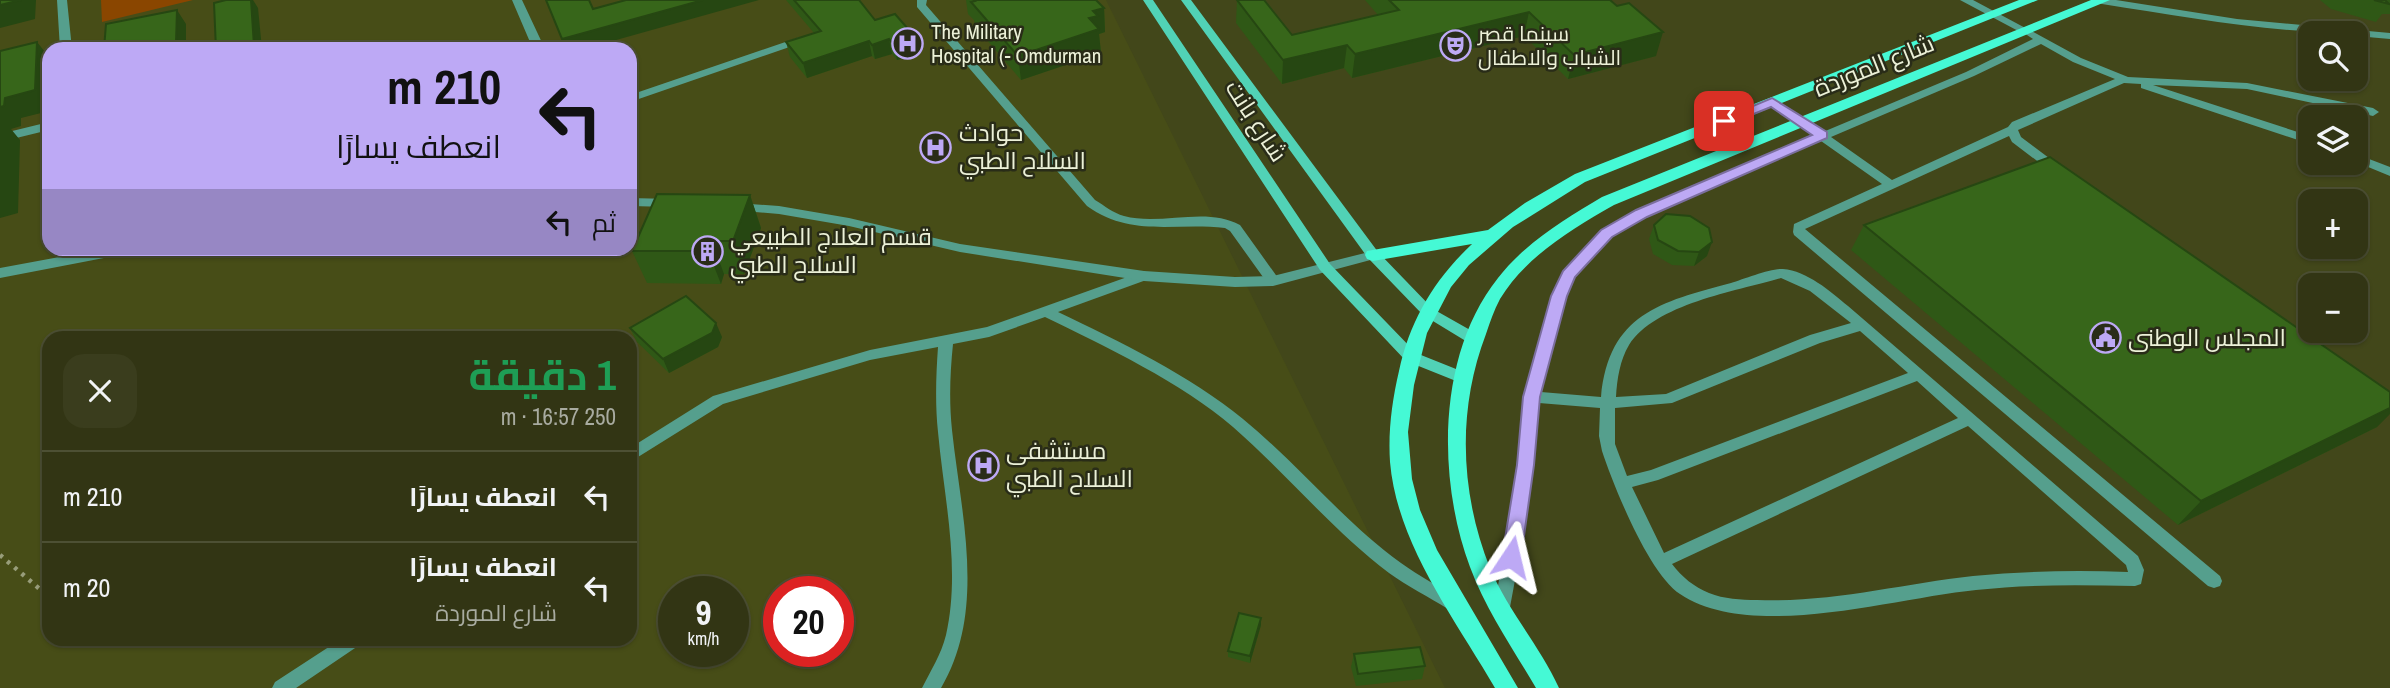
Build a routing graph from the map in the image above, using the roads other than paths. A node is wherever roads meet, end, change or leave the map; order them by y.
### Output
1 (62, 0) edge
2 (517, 0) edge
3 (922, 0) edge
4 (1148, 0) edge
5 (1186, 0) edge
6 (1965, 0) edge
7 (2031, 0) edge
8 (2102, 0) edge
9 (1995, 14) junction
10 (2298, 28) edge
11 (2368, 34) edge
12 (2033, 36) junction
13 (2390, 36) edge
14 (800, 40) edge
15 (65, 42) edge
16 (536, 42) edge
17 (2123, 80) junction
18 (637, 97) edge
19 (1772, 102) junction
20 (2373, 112) dead end
21 (1802, 122) junction
22 (42, 128) edge
23 (2012, 130) junction
24 (1823, 135) junction
25 (2298, 136) edge
26 (0, 138) edge
27 (2368, 163) edge
28 (2390, 172) edge
29 (2064, 176) edge
30 (1893, 186) junction
31 (637, 202) edge
32 (682, 204) edge
33 (720, 205) edge
34 (1491, 235) junction
35 (1373, 255) junction
36 (92, 256) edge
37 (1325, 267) junction
38 (0, 273) edge
39 (1144, 276) junction
40 (1273, 281) junction
41 (1046, 312) junction
42 (1428, 312) junction
43 (1862, 326) junction
44 (1474, 339) junction
45 (946, 341) junction
46 (1411, 357) junction
47 (1919, 375) junction
48 (1461, 377) junction
49 (1531, 397) junction
50 (1608, 403) junction
51 (1969, 419) junction
52 (637, 452) edge
53 (1623, 483) junction
54 (1661, 562) junction
55 (2214, 581) dead end
56 (1502, 607) junction
57 (1461, 608) junction
58 (344, 646) edge
59 (281, 688) edge
60 (931, 688) edge
61 (1507, 688) edge
62 (1548, 688) edge

1 - 15 street
2 - 16 street
3 - 40 street
4 - 37 main road, شارع بانت
5 - 35 main road, شارع بانت
6 - 9 street
7 - 9 main road, شارع الموردة
8 - 10 street
8 - 12 main road, شارع الموردة
9 - 12 street
9 - 19 main road, شارع الموردة
11 - 13 street
12 - 17 street
12 - 21 main road, شارع الموردة
12 - 24 street
14 - 18 street
17 - 20 street
17 - 23 street
17 - 25 street
19 - 21 street
19 - 34 main road, شارع الموردة
21 - 24 street
21 - 44 main road, شارع الموردة
22 - 26 street
23 - 29 street
23 - 30 street
24 - 30 street
24 - 49 street
27 - 28 street
30 - 55 street
31 - 32 street
33 - 39 street
34 - 35 main road
34 - 42 main road, شارع الموردة
35 - 37 street
35 - 42 main road, شارع بانت
36 - 38 street
37 - 40 street
37 - 46 main road, شارع بانت
39 - 40 street
39 - 41 street
41 - 45 street
41 - 57 street
42 - 44 main road, شارع بانت
42 - 46 main road, شارع الموردة
43 - 47 street
43 - 50 street
43 - 50 street
44 - 48 main road, شارع الموردة
45 - 52 street
45 - 60 street
46 - 48 main road, شارع بانت
46 - 57 main road, شارع الموردة
47 - 51 street
47 - 53 street
48 - 56 main road, شارع الموردة
49 - 50 street
49 - 56 street
50 - 53 street
51 - 54 street
51 - 54 street
53 - 54 street
56 - 62 main road, شارع الموردة
57 - 61 main road, شارع الموردة
58 - 59 street

